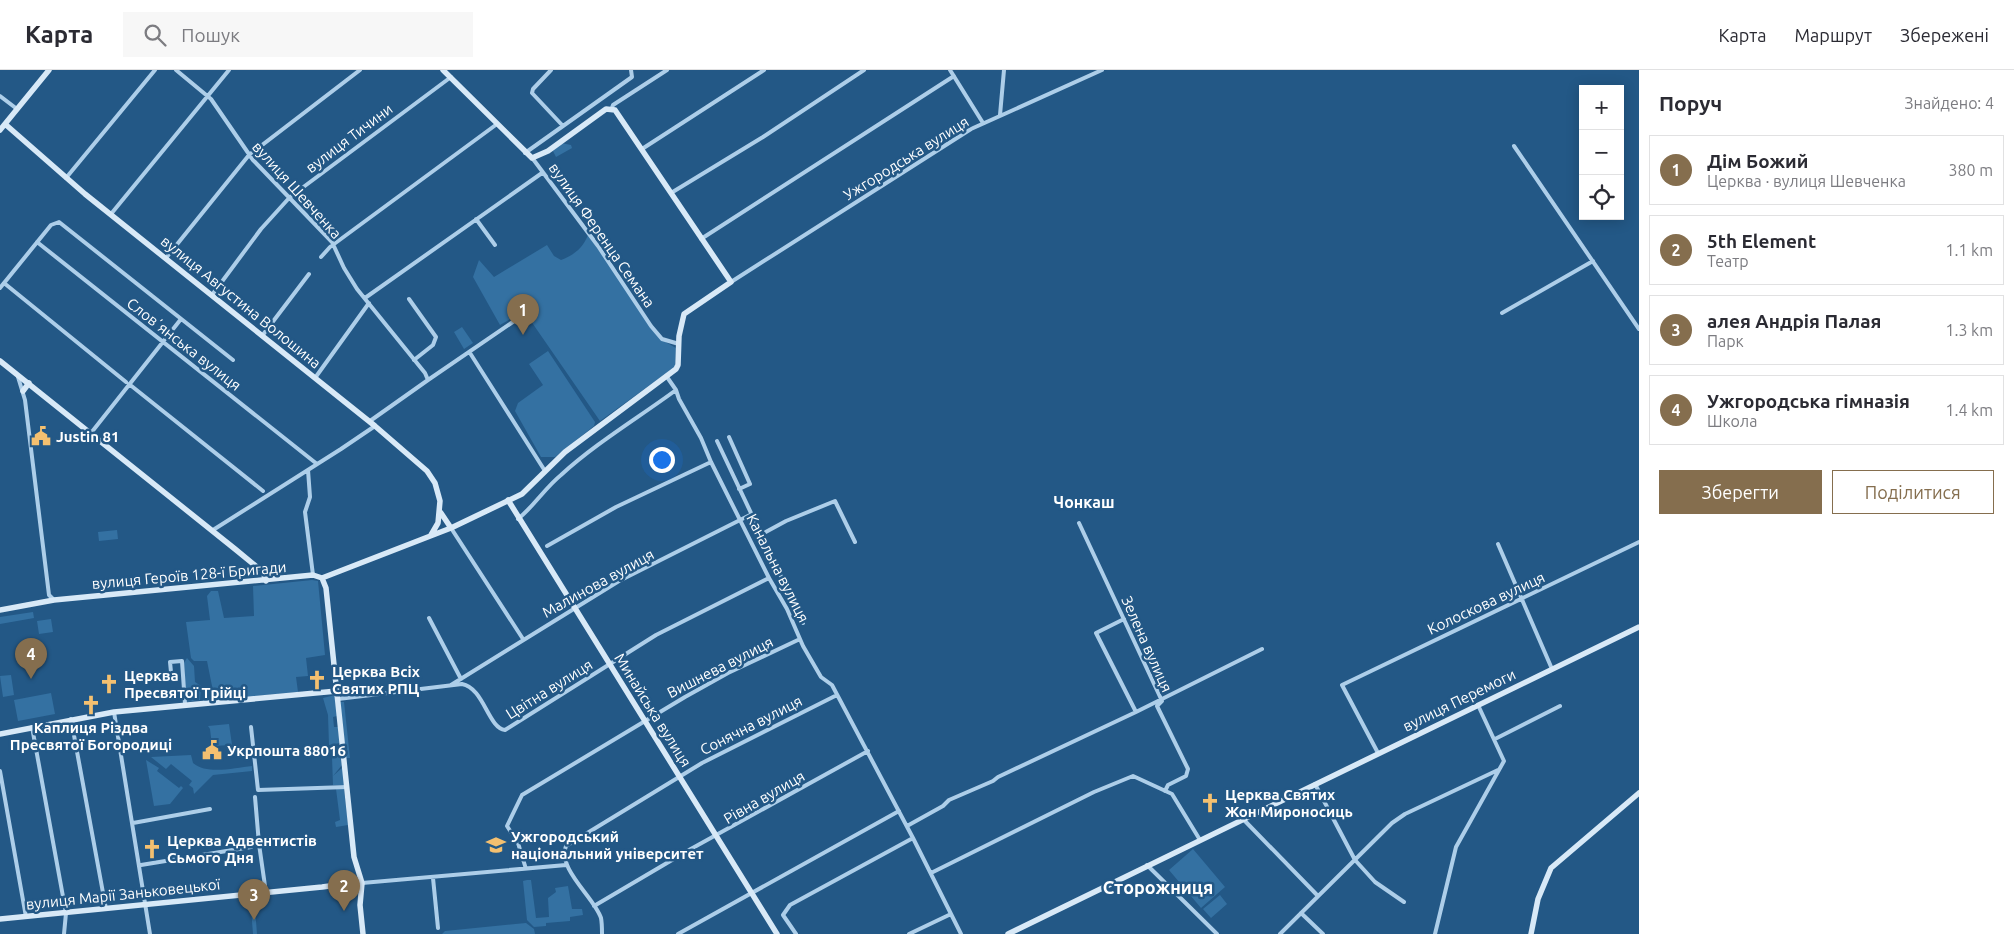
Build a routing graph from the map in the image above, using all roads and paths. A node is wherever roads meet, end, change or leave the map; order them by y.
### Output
1 (49, 70) edge
2 (154, 70) edge
3 (176, 70) edge
4 (229, 70) edge
5 (360, 70) edge
6 (443, 70) edge
7 (551, 70) edge
8 (631, 70) edge
9 (667, 70) edge
10 (764, 70) edge
11 (864, 70) edge
12 (950, 70) edge
13 (1004, 70) edge
14 (1102, 70) edge
15 (954, 76) junction
16 (451, 77) junction
17 (207, 95) junction
18 (0, 96) edge
19 (612, 108) junction
20 (17, 109) junction
21 (1000, 115) junction
22 (983, 123) junction
23 (6, 124) junction
24 (497, 124) junction
25 (562, 126) junction
26 (0, 130) edge
27 (1514, 146) dead end
28 (642, 149) junction
29 (525, 153) junction
30 (249, 155) junction
31 (533, 158) junction
32 (542, 173) junction
33 (66, 178) junction
34 (671, 193) junction
35 (290, 197) junction
36 (111, 214) junction
37 (476, 219) junction
38 (701, 239) junction
39 (37, 242) junction
40 (334, 245) junction
41 (495, 245) dead end
42 (321, 257) dead end
43 (166, 258) junction
44 (1593, 261) junction
45 (308, 274) dead end
46 (731, 282) junction
47 (4, 283) junction
48 (0, 288) edge
49 (212, 294) junction
50 (365, 298) junction
51 (409, 299) dead end
52 (369, 303) junction
53 (1502, 313) dead end
54 (523, 315) dead end
55 (181, 319) junction
56 (1639, 328) edge
57 (262, 336) junction
58 (164, 342) junction
59 (679, 344) junction
60 (470, 353) junction
61 (233, 360) dead end
62 (414, 360) junction
63 (0, 361) edge
64 (16, 373) junction
65 (667, 377) junction
66 (315, 378) junction
67 (428, 380) junction
68 (28, 383) junction
69 (127, 383) junction
70 (676, 390) junction
71 (23, 391) junction
72 (372, 424) junction
73 (91, 433) junction
74 (729, 437) dead end
75 (717, 442) dead end
76 (710, 462) junction
77 (317, 464) junction
78 (308, 470) junction
79 (545, 471) junction
80 (739, 489) junction
81 (263, 491) dead end
82 (508, 500) junction
83 (441, 512) junction
84 (750, 515) junction
85 (518, 520) junction
86 (741, 521) junction
87 (1079, 523) dead end
88 (451, 528) junction
89 (213, 530) junction
90 (762, 534) junction
91 (431, 536) junction
92 (855, 542) dead end
93 (1639, 542) edge
94 (1498, 544) dead end
95 (547, 546) dead end
96 (312, 576) junction
97 (322, 578) junction
98 (769, 578) junction
99 (266, 581) junction
100 (48, 595) junction
101 (1522, 598) junction
102 (54, 600) junction
103 (44, 601) junction
104 (575, 608) junction
105 (0, 610) edge
106 (429, 618) dead end
107 (1124, 619) junction
108 (803, 623) dead end
109 (1639, 627) edge
110 (800, 639) junction
111 (523, 640) junction
112 (1262, 649) dead end
113 (610, 664) junction
114 (1552, 669) junction
115 (171, 672) dead end
116 (461, 678) junction
117 (462, 684) junction
118 (449, 686) junction
119 (337, 691) junction
120 (837, 695) junction
121 (338, 699) junction
122 (1161, 699) junction
123 (184, 704) junction
124 (1478, 704) junction
125 (1560, 706) dead end
126 (114, 712) junction
127 (1136, 712) junction
128 (71, 719) junction
129 (645, 721) junction
130 (32, 727) junction
131 (251, 727) dead end
132 (0, 734) edge
133 (1495, 739) junction
134 (868, 752) junction
135 (1378, 753) junction
136 (0, 770) edge
137 (1498, 770) junction
138 (681, 777) junction
139 (1315, 784) junction
140 (347, 787) junction
141 (1166, 791) junction
142 (1639, 793) edge
143 (255, 797) dead end
144 (210, 809) dead end
145 (900, 811) junction
146 (1243, 819) junction
147 (133, 823) junction
148 (907, 826) junction
149 (718, 835) junction
150 (913, 838) junction
151 (1200, 840) junction
152 (251, 846) dead end
153 (354, 859) junction
154 (1355, 860) junction
155 (141, 865) junction
156 (566, 865) junction
157 (1148, 866) junction
158 (526, 869) junction
159 (931, 873) junction
160 (434, 878) junction
161 (351, 879) junction
162 (361, 883) junction
163 (337, 885) junction
164 (352, 888) junction
165 (266, 892) junction
166 (752, 892) junction
167 (1318, 896) junction
168 (1404, 902) dead end
169 (147, 905) junction
170 (360, 905) junction
171 (594, 906) junction
172 (106, 909) junction
173 (66, 913) junction
174 (1301, 913) junction
175 (951, 914) junction
176 (26, 917) junction
177 (0, 919) edge
178 (438, 928) dead end
179 (64, 934) edge
180 (150, 934) edge
181 (363, 934) edge
182 (602, 934) edge
183 (678, 934) edge
184 (777, 934) edge
185 (796, 934) edge
186 (909, 934) edge
187 (961, 934) edge
188 (1008, 934) edge
189 (1217, 934) edge
190 (1280, 934) edge
191 (1322, 934) edge
192 (1435, 934) edge
193 (1531, 934) edge

1 - 20 street
2 - 33 street
3 - 17 street, вулиця Шевченка
4 - 17 street
5 - 30 street
6 - 16 street, вулиця Ференца Семана
7 - 25 street
8 - 25 street
9 - 19 street
10 - 28 street
11 - 34 street
12 - 15 street
13 - 21 street
14 - 21 street, Ужгородська вулиця
15 - 22 street
15 - 38 street
16 - 24 street, вулиця Ференца Семана
16 - 35 street, вулиця Тичини
17 - 30 street, вулиця Шевченка
17 - 36 street
18 - 20 street
19 - 28 street
19 - 31 street
20 - 23 street
21 - 22 street, Ужгородська вулиця
22 - 46 street, Ужгородська вулиця
23 - 26 street
23 - 33 street, вулиця Августина Волошина
24 - 29 street, вулиця Ференца Семана
24 - 40 street
25 - 29 street
27 - 44 street
28 - 34 street
29 - 31 street, вулиця Ференца Семана
30 - 35 street, вулиця Шевченка
30 - 43 street
31 - 32 street, вулиця Ференца Семана
32 - 37 street
32 - 59 street, вулиця Ференца Семана
33 - 36 street, вулиця Августина Волошина
34 - 38 street
35 - 40 street, вулиця Шевченка
35 - 49 street, вулиця Тичини
36 - 43 street, вулиця Августина Волошина
37 - 41 street
37 - 50 street
38 - 46 street
39 - 47 street
39 - 55 street
39 - 58 street, Словʼянська вулиця
40 - 42 street
40 - 50 street, вулиця Шевченка
43 - 49 street, вулиця Августина Волошина
44 - 53 street
44 - 56 street
45 - 57 street
46 - 59 street
47 - 48 street
47 - 69 street
49 - 57 street, вулиця Августина Волошина
50 - 52 street, вулиця Шевченка
51 - 62 street
52 - 62 street, вулиця Шевченка
52 - 66 street
54 - 60 street
55 - 58 street
55 - 61 street
57 - 66 street, вулиця Августина Волошина
58 - 69 street
58 - 77 street, Словʼянська вулиця
59 - 65 street
60 - 67 street
60 - 79 street
62 - 67 street, вулиця Шевченка
63 - 64 street
64 - 68 street
64 - 71 street
65 - 70 street, Канальна вулиця
65 - 79 street
66 - 72 street, вулиця Августина Волошина
67 - 72 street
68 - 71 street
68 - 73 street
69 - 73 street
69 - 81 street
70 - 76 street, Канальна вулиця
70 - 85 street
71 - 100 street
72 - 77 street
72 - 83 street, вулиця Августина Волошина
73 - 89 street
74 - 80 street
75 - 80 street
76 - 86 street, Канальна вулиця
76 - 95 street
77 - 78 street
78 - 89 street
78 - 96 street
79 - 82 street
80 - 84 street
82 - 85 street, Минайська вулиця
82 - 88 street
83 - 88 street, вулиця Августина Волошина
83 - 91 street
84 - 86 street, Малинова вулиця
84 - 90 street
85 - 104 street, Минайська вулиця
86 - 98 street, Канальна вулиця
86 - 104 street, Малинова вулиця
87 - 107 street, Зелена вулиця
88 - 91 street
88 - 111 street
89 - 99 street
90 - 92 street
90 - 108 street
91 - 97 street
93 - 101 street, Колоскова вулиця
94 - 101 street
96 - 97 street, вулиця Героїв 128-ї Бригади
96 - 99 street, вулиця Героїв 128-ї Бригади
97 - 119 street
98 - 110 street, Канальна вулиця
98 - 113 street, Цвітна вулиця
99 - 102 street, вулиця Героїв 128-ї Бригади
100 - 102 street
100 - 103 street
101 - 114 street
101 - 135 street, Колоскова вулиця
102 - 103 street, вулиця Героїв 128-ї Бригади
103 - 105 street, вулиця Героїв 128-ї Бригади
104 - 111 street, Малинова вулиця
104 - 113 street, Минайська вулиця
106 - 116 street
107 - 122 street, Зелена вулиця
107 - 127 street
109 - 114 street, вулиця Перемоги
110 - 120 street, Канальна вулиця
110 - 129 street, Вишнева вулиця
111 - 116 street, Малинова вулиця
112 - 122 street
113 - 117 street, Цвітна вулиця
113 - 129 street, Минайська вулиця
114 - 124 street, вулиця Перемоги
115 - 123 street
116 - 117 street
116 - 118 street, Малинова вулиця
117 - 118 street
118 - 121 street
119 - 121 street
119 - 123 street
120 - 134 street, Канальна вулиця
120 - 138 street, Сонячна вулиця
121 - 140 street
122 - 127 street
122 - 141 street, Зелена вулиця
123 - 126 street
124 - 133 street
124 - 135 street, вулиця Перемоги
125 - 133 street
126 - 128 street
126 - 147 street
127 - 148 street
128 - 130 street
128 - 172 street
129 - 138 street, Минайська вулиця
129 - 158 street, Вишнева вулиця
130 - 132 street
130 - 173 street
131 - 140 street
133 - 137 street
134 - 145 street, Канальна вулиця
134 - 149 street, Рівна вулиця
135 - 139 street, вулиця Перемоги
136 - 176 street
137 - 154 street
137 - 192 street
138 - 149 street, Минайська вулиця
138 - 156 street, Сонячна вулиця
139 - 146 street, вулиця Перемоги
139 - 154 street
140 - 153 street
141 - 151 street
141 - 159 street
142 - 193 street
143 - 165 street
144 - 147 street
145 - 148 street, Канальна вулиця
145 - 166 street
146 - 151 street, вулиця Перемоги
146 - 167 street
147 - 155 street
148 - 150 street, Канальна вулиця
149 - 166 street, Минайська вулиця
149 - 171 street, Рівна вулиця
150 - 159 street, Канальна вулиця
150 - 185 street
151 - 157 street, вулиця Перемоги
152 - 155 street
153 - 161 street
153 - 162 street
154 - 167 street
154 - 168 street
155 - 169 street
156 - 158 street
156 - 171 street
157 - 188 street, вулиця Перемоги
157 - 189 street
158 - 160 street
159 - 175 street, Канальна вулиця
160 - 162 street
160 - 178 street
161 - 162 street
161 - 163 street, вулиця Марії Заньковецької
161 - 164 street
162 - 164 street, вулиця Марії Заньковецької
162 - 170 street
163 - 164 street, вулиця Марії Заньковецької
163 - 165 street, вулиця Марії Заньковецької
164 - 170 street
165 - 169 street, вулиця Марії Заньковецької
166 - 183 street
166 - 184 street, Минайська вулиця
167 - 174 street
169 - 172 street, вулиця Марії Заньковецької
169 - 180 street
170 - 181 street
171 - 182 street
172 - 173 street, вулиця Марії Заньковецької
173 - 176 street, вулиця Марії Заньковецької
173 - 179 street
174 - 190 street
174 - 191 street
175 - 186 street
175 - 187 street, Канальна вулиця
176 - 177 street, вулиця Марії Заньковецької

